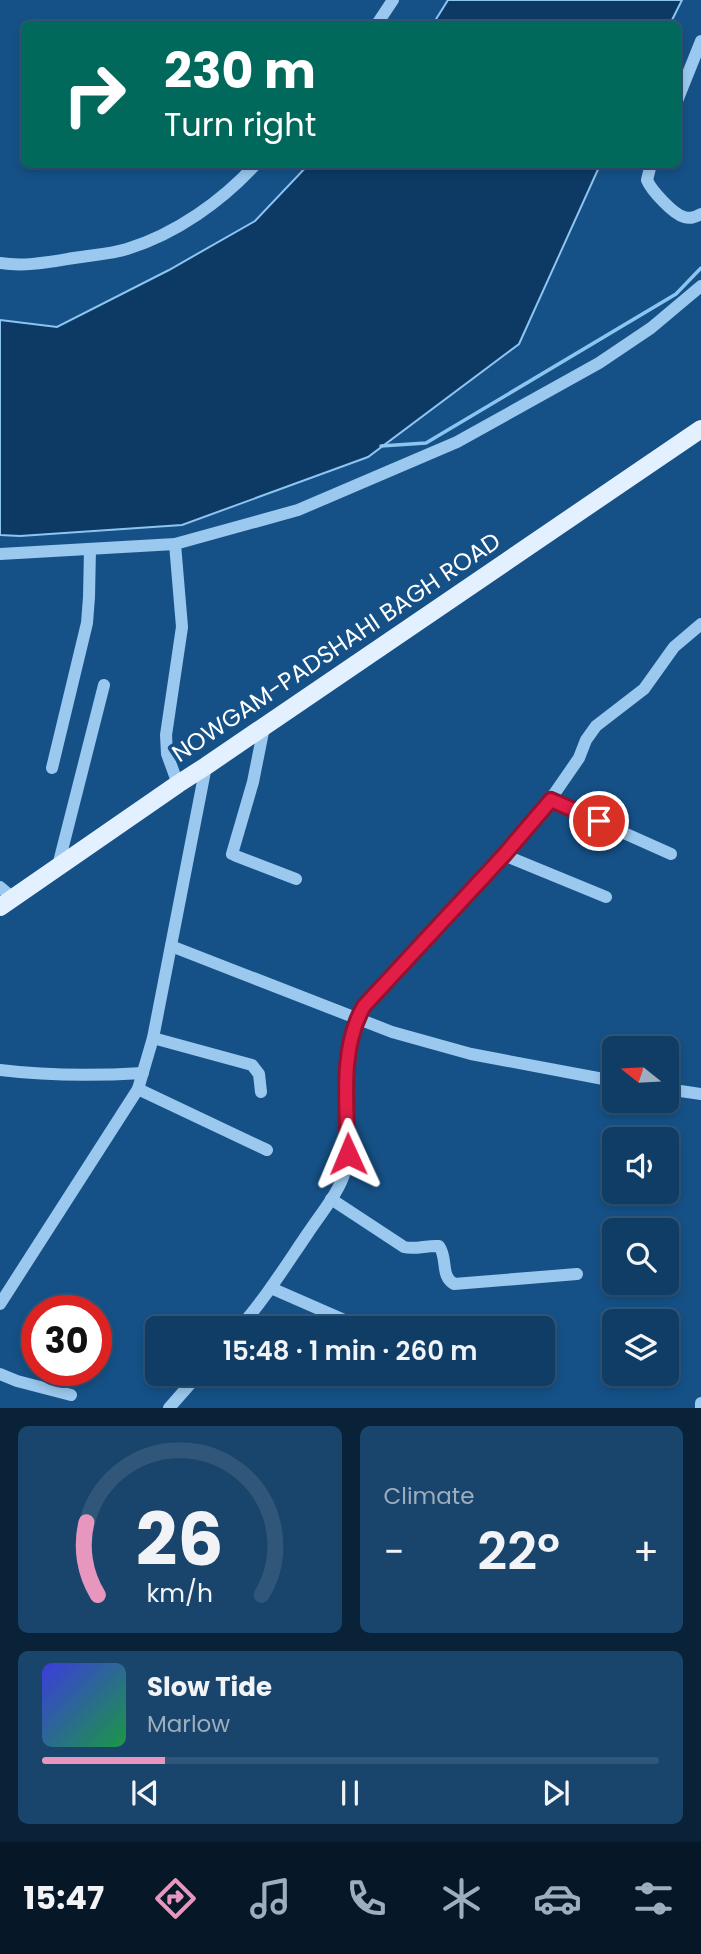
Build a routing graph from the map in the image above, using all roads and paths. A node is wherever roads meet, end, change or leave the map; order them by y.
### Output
1 (393, 0) edge
2 (379, 21) edge
3 (701, 41) edge
4 (681, 91) edge
5 (251, 168) edge
6 (651, 168) edge
7 (701, 214) edge
8 (0, 263) edge
9 (701, 286) edge
10 (701, 429) edge
11 (175, 544) junction
12 (90, 549) junction
13 (0, 554) edge
14 (701, 624) edge
15 (104, 685) dead end
16 (264, 727) junction
17 (206, 766) junction
18 (52, 768) dead end
19 (177, 784) junction
20 (551, 800) junction
21 (671, 854) dead end
22 (504, 855) junction
23 (58, 866) junction
24 (296, 879) dead end
25 (4, 897) edge
26 (606, 897) dead end
27 (171, 946) junction
28 (356, 1019) junction
29 (153, 1038) junction
30 (0, 1070) edge
31 (143, 1073) junction
32 (602, 1079) edge
33 (138, 1088) junction
34 (679, 1091) edge
35 (261, 1092) dead end
36 (701, 1094) edge
37 (267, 1150) dead end
38 (331, 1199) junction
39 (577, 1274) dead end
40 (271, 1288) junction
41 (0, 1304) edge
42 (249, 1316) edge
43 (335, 1316) edge
44 (0, 1374) edge
45 (188, 1386) edge
46 (71, 1395) dead end
47 (701, 1403) edge
48 (169, 1408) edge
49 (701, 1408) edge

1 - 2 street
3 - 4 street
5 - 8 street
6 - 7 street
9 - 11 street
10 - 16 main road, NOWGAM-PADSHAHI BAGH ROAD
11 - 12 street
11 - 19 street
12 - 13 street
12 - 18 street
14 - 20 street
15 - 23 street
16 - 17 main road, NOWGAM-PADSHAHI BAGH ROAD
16 - 24 street
17 - 19 main road, NOWGAM-PADSHAHI BAGH ROAD
17 - 27 street
19 - 23 main road, NOWGAM-PADSHAHI BAGH ROAD
20 - 21 street
20 - 22 street
22 - 26 street
22 - 28 street
23 - 25 main road, NOWGAM-PADSHAHI BAGH ROAD
27 - 28 street
27 - 29 street
28 - 32 street
28 - 38 street
29 - 31 street
29 - 35 street
30 - 31 street
31 - 33 street
33 - 37 street
33 - 41 street
34 - 36 street
38 - 39 street
38 - 40 street
40 - 42 street
40 - 43 street
44 - 46 street
45 - 48 street
47 - 49 street

